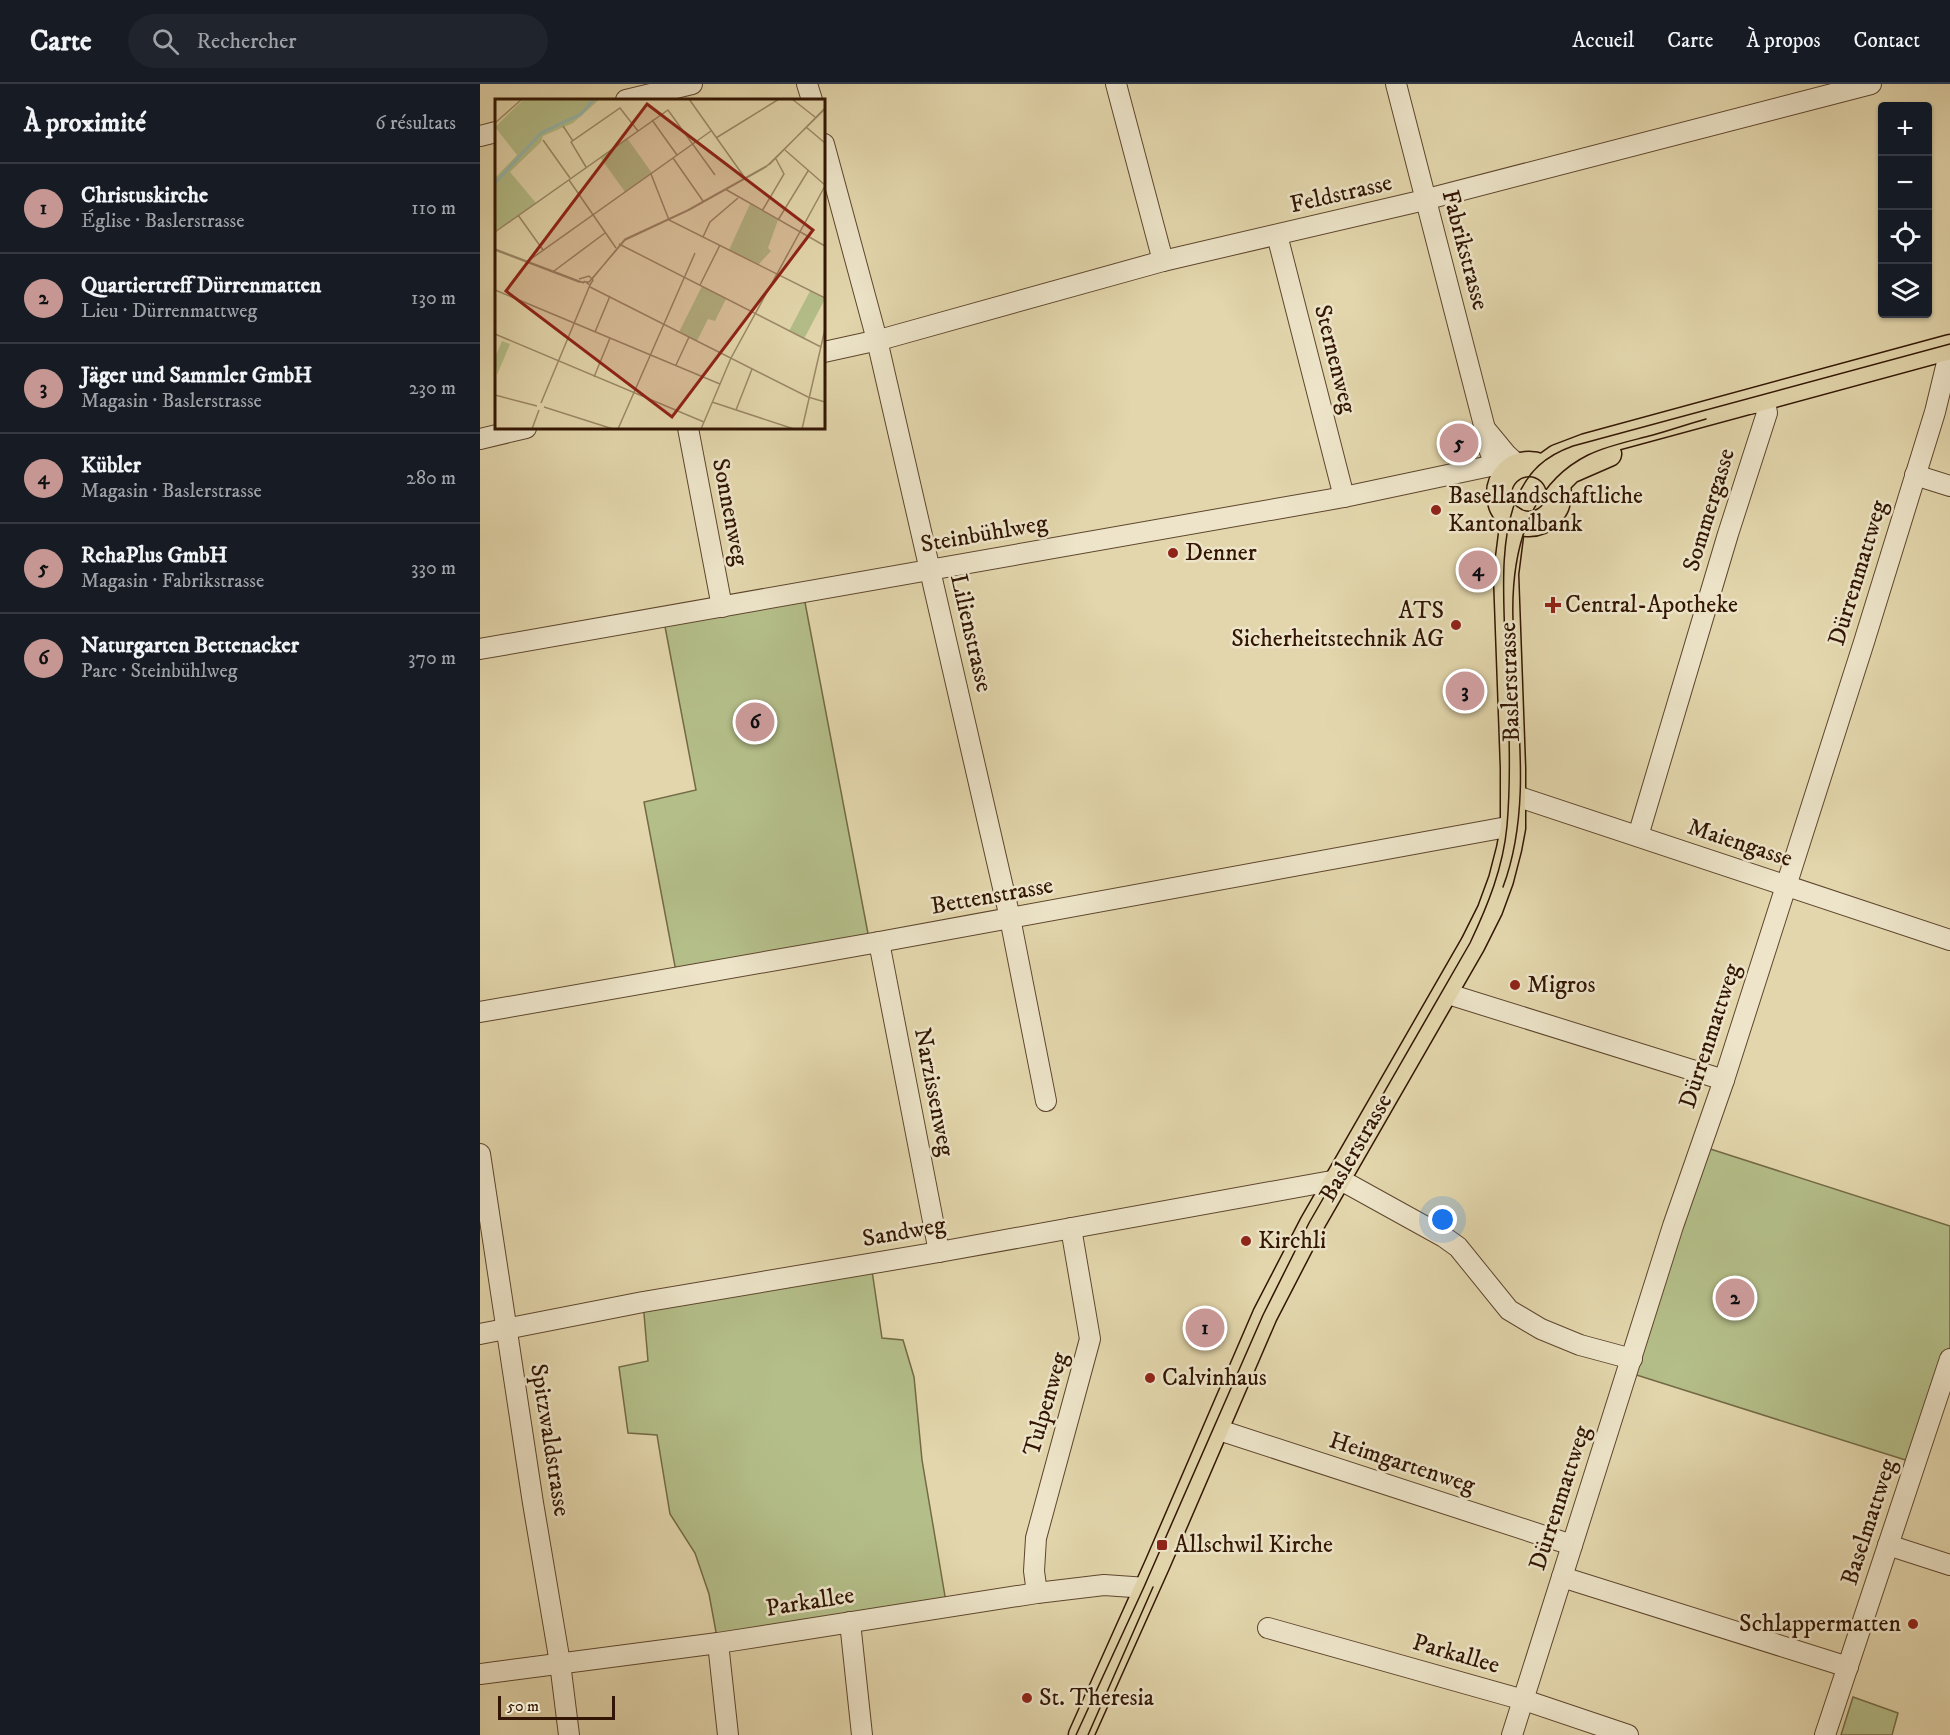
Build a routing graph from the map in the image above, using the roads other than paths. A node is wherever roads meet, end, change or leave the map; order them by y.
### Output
1 (692, 84) edge
2 (807, 84) edge
3 (1116, 84) edge
4 (1396, 84) edge
5 (1871, 84) edge
6 (630, 99) edge
7 (812, 99) edge
8 (495, 132) edge
9 (480, 136) edge
10 (825, 148) edge
11 (1425, 200) junction
12 (1277, 235) junction
13 (1163, 261) junction
14 (877, 340) junction
15 (1950, 349) edge
16 (825, 352) edge
17 (1734, 407) junction
18 (522, 429) edge
19 (688, 429) edge
20 (480, 439) edge
21 (1506, 469) junction
22 (1551, 475) junction
23 (1915, 475) junction
24 (1950, 486) edge
25 (1344, 496) junction
26 (1522, 521) junction
27 (930, 570) junction
28 (722, 607) junction
29 (480, 649) edge
30 (1513, 795) junction
31 (1513, 828) junction
32 (1638, 836) junction
33 (1785, 885) junction
34 (1010, 918) junction
35 (1950, 940) edge
36 (879, 942) junction
37 (1445, 993) junction
38 (480, 1012) edge
39 (1724, 1080) junction
40 (1046, 1101) dead end
41 (480, 1154) edge
42 (1337, 1180) junction
43 (1071, 1228) junction
44 (939, 1252) junction
45 (507, 1329) junction
46 (480, 1334) edge
47 (1632, 1359) junction
48 (1950, 1359) edge
49 (1216, 1429) junction
50 (1572, 1545) junction
51 (1888, 1545) junction
52 (1950, 1565) edge
53 (1562, 1577) junction
54 (1147, 1588) junction
55 (1037, 1593) junction
56 (850, 1622) junction
57 (1268, 1628) dead end
58 (718, 1643) junction
59 (560, 1663) junction
60 (1848, 1667) junction
61 (480, 1674) edge
62 (1524, 1700) junction
63 (569, 1735) edge
64 (728, 1735) edge
65 (862, 1735) edge
66 (1081, 1735) edge
67 (1512, 1735) edge
68 (1629, 1735) edge
69 (1826, 1735) edge

1 - 6 street
2 - 7 street
3 - 13 street
4 - 11 street, Fabrikstrasse
5 - 11 street, Feldstrasse
8 - 9 street
10 - 14 street, Lilienstrasse
11 - 12 street, Feldstrasse
11 - 21 street, Fabrikstrasse
12 - 13 street, Feldstrasse
12 - 25 street, Sternenweg
13 - 14 street, Feldstrasse
14 - 16 street, Feldstrasse
14 - 27 street, Lilienstrasse
15 - 17 main road
15 - 23 street, Dürrenmattweg
17 - 22 main road
17 - 32 street, Sommergasse
18 - 20 street
19 - 28 street, Sonnenweg
21 - 22 main road
21 - 25 street, Steinbühlweg
21 - 26 main road
22 - 26 main road
23 - 24 street
23 - 33 street, Dürrenmattweg
25 - 27 street, Steinbühlweg
26 - 30 main road, Baslerstrasse
27 - 28 street, Steinbühlweg
27 - 34 street, Lilienstrasse
28 - 29 street, Steinbühlweg
30 - 31 main road, Baslerstrasse
30 - 32 street, Maiengasse
31 - 34 street, Bettenstrasse
31 - 37 main road, Baslerstrasse
32 - 33 street, Maiengasse
33 - 35 street, Maiengasse
33 - 39 street, Dürrenmattweg
34 - 36 street, Bettenstrasse
34 - 40 street, Lilienstrasse
36 - 38 street, Bettenstrasse
36 - 44 street, Narzissenweg
37 - 39 street
37 - 42 main road, Baslerstrasse
39 - 47 street, Dürrenmattweg
41 - 45 street, Spitzwaldstrasse
42 - 43 street, Sandweg
42 - 47 street
42 - 49 main road, Baslerstrasse
43 - 44 street, Sandweg
43 - 55 street, Tulpenweg
44 - 45 street, Sandweg
45 - 46 street, Sandweg
45 - 59 street, Spitzwaldstrasse
47 - 50 street, Dürrenmattweg
48 - 51 street, Baselmattweg
49 - 50 street, Heimgartenweg
49 - 54 main road, Baslerstrasse
50 - 53 street, Dürrenmattweg
51 - 52 street
51 - 60 street, Baselmattweg
53 - 60 street
53 - 62 street, Dürrenmattweg
54 - 55 street, Parkallee
54 - 66 main road, Baslerstrasse
55 - 56 street, Parkallee
56 - 58 street, Parkallee
56 - 65 street
57 - 62 street, Parkallee
58 - 59 street, Parkallee
58 - 64 street
59 - 61 street, Parkallee
59 - 63 street, Spitzwaldstrasse
60 - 69 street, Baselmattweg
62 - 67 street, Dürrenmattweg
62 - 68 street, Parkallee

